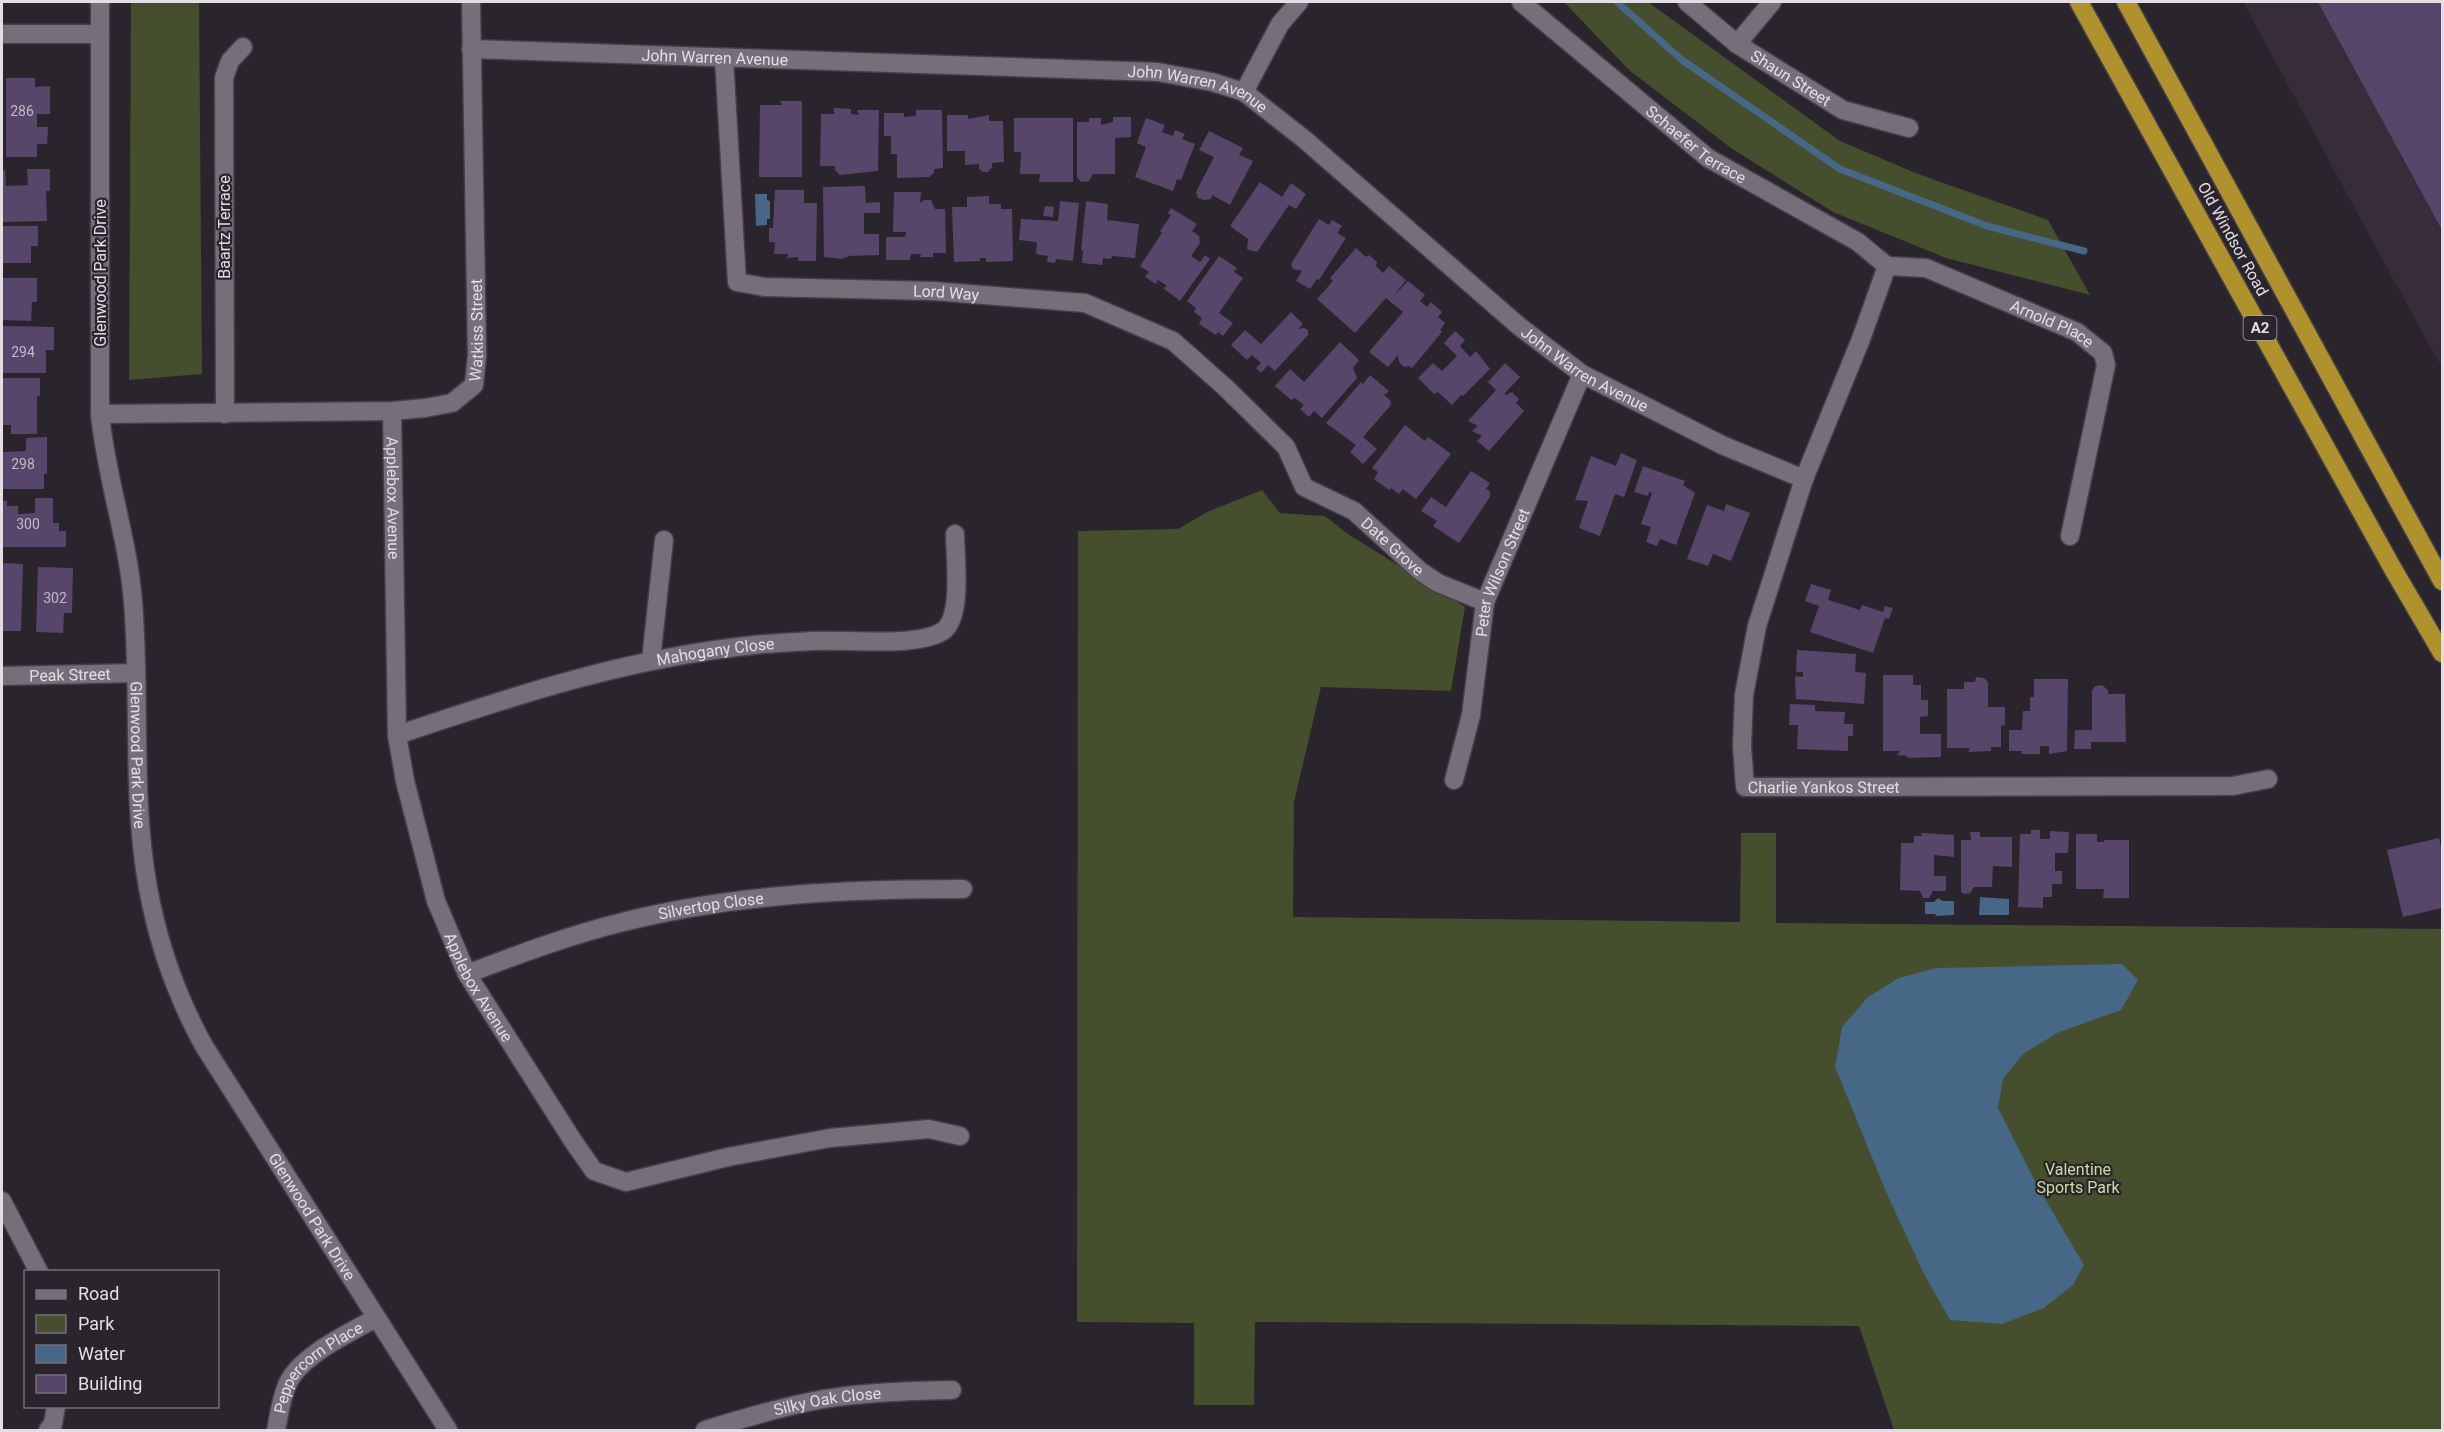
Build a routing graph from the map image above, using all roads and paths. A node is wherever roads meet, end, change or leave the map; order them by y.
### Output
1 (100, 2) edge
2 (471, 2) edge
3 (1299, 2) edge
4 (1521, 2) edge
5 (1687, 2) edge
6 (1772, 2) edge
7 (2079, 2) edge
8 (2126, 2) edge
9 (2, 34) edge
10 (100, 34) junction
11 (1737, 44) junction
12 (243, 47) dead end
13 (471, 49) junction
14 (724, 58) junction
15 (1244, 92) junction
16 (1909, 128) dead end
17 (1887, 266) junction
18 (1582, 374) junction
19 (392, 411) junction
20 (100, 414) junction
21 (225, 414) junction
22 (1803, 479) junction
23 (1304, 487) joint
24 (955, 534) dead end
25 (2070, 536) dead end
26 (664, 540) dead end
27 (2442, 581) edge
28 (1485, 602) junction
29 (2442, 653) edge
30 (651, 660) junction
31 (136, 674) junction
32 (2, 676) edge
33 (397, 735) junction
34 (2268, 779) dead end
35 (1454, 780) dead end
36 (963, 889) dead end
37 (467, 974) junction
38 (960, 1136) dead end
39 (2, 1201) edge
40 (38, 1270) edge
41 (376, 1318) junction
42 (952, 1390) dead end
43 (56, 1408) edge
44 (751, 1423) edge
45 (48, 1431) edge
46 (276, 1431) edge
47 (448, 1431) edge
48 (705, 1431) edge

1 - 10 street, Glenwood Park Drive
2 - 13 street, Watkiss Street
3 - 15 street
4 - 17 street, Schaefer Terrace
5 - 11 street, Shaun Street
6 - 11 street
7 - 29 highway, Old Windsor Road / A2
8 - 27 highway, Old Windsor Road / A2
9 - 10 street
10 - 20 street, Glenwood Park Drive
11 - 16 street, Shaun Street
12 - 21 street, Baartz Terrace
13 - 14 street, John Warren Avenue
13 - 19 street, Watkiss Street
14 - 15 street, John Warren Avenue
14 - 23 street, Lord Way
15 - 18 street, John Warren Avenue
17 - 22 street, Charlie Yankos Street
17 - 25 street, Arnold Place
18 - 22 street, John Warren Avenue
18 - 28 street, Peter Wilson Street
19 - 21 street, Watkiss Street
19 - 33 street, Applebox Avenue
20 - 21 street, Watkiss Street
20 - 31 street, Glenwood Park Drive
22 - 34 street, Charlie Yankos Street
23 - 28 street, Date Grove
24 - 30 street, Mahogany Close
26 - 30 street
28 - 35 street, Peter Wilson Street
30 - 33 street, Mahogany Close
31 - 32 street, Peak Street
31 - 41 street, Glenwood Park Drive
33 - 37 street, Applebox Avenue
36 - 37 street, Silvertop Close
37 - 38 street, Applebox Avenue
39 - 40 street
41 - 46 street, Peppercorn Place
41 - 47 street, Glenwood Park Drive
42 - 44 street, Silky Oak Close
43 - 45 street
44 - 48 street, Silky Oak Close

